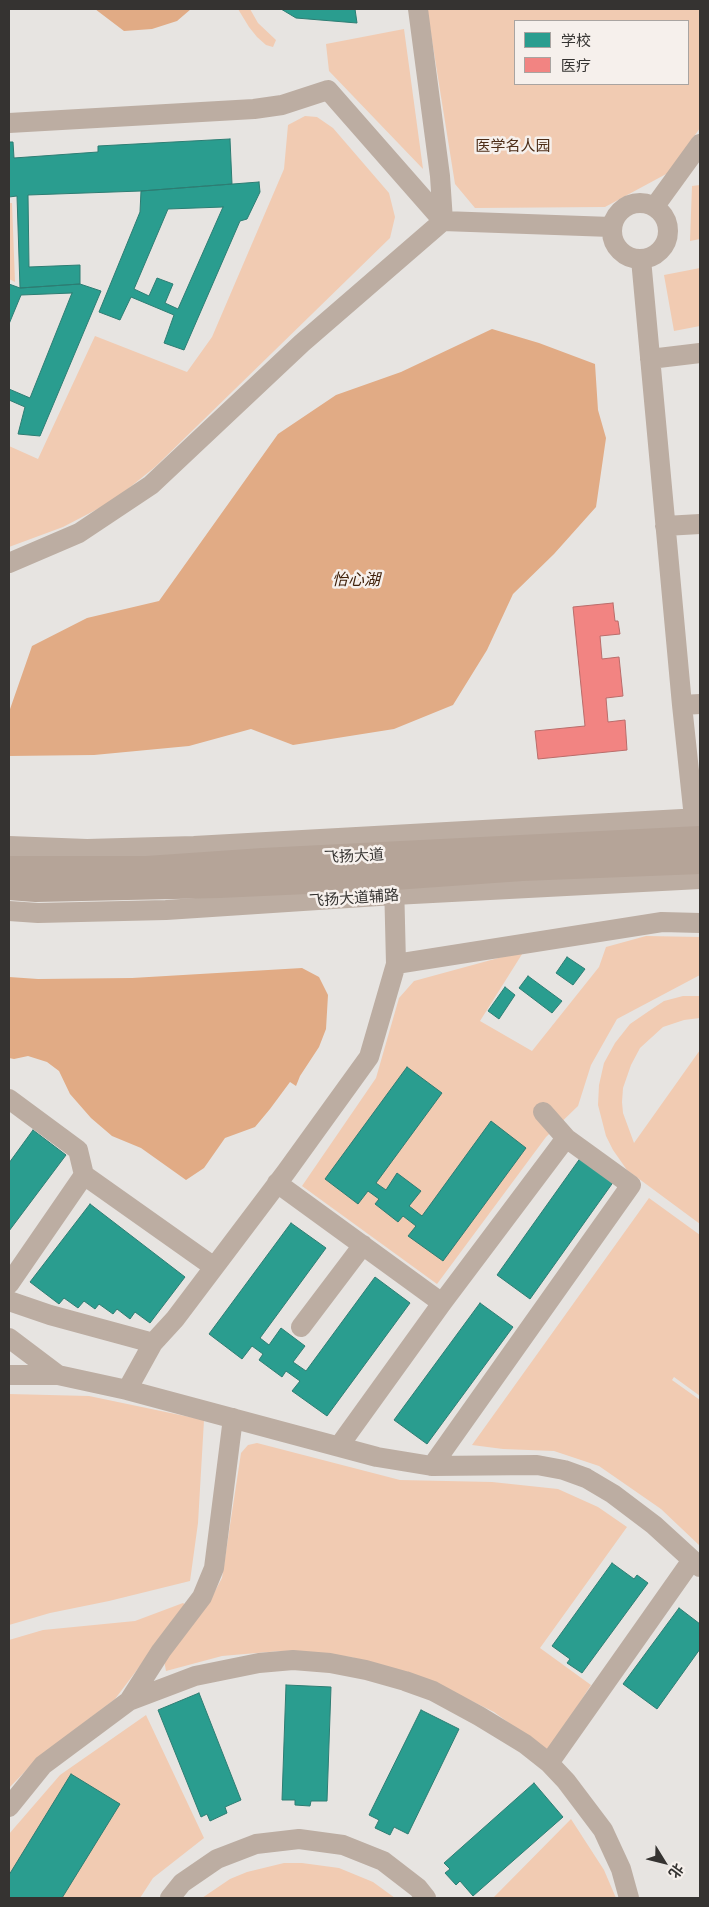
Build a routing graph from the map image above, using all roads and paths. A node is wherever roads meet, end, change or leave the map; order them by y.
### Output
1 (418, 9) edge
2 (9, 123) edge
3 (700, 144) edge
4 (654, 206) junction
5 (443, 222) junction
6 (611, 227) junction
7 (640, 260) junction
8 (700, 352) edge
9 (650, 358) junction
10 (700, 524) edge
11 (665, 526) junction
12 (9, 563) edge
13 (691, 705) edge
14 (628, 821) junction
15 (698, 825) edge
16 (9, 846) edge
17 (194, 846) junction
18 (566, 846) junction
19 (87, 849) junction
20 (263, 861) junction
21 (700, 861) edge
22 (522, 868) junction
23 (13, 875) edge
24 (394, 875) junction
25 (700, 879) edge
26 (220, 886) junction
27 (594, 886) junction
28 (166, 910) junction
29 (9, 911) edge
30 (700, 923) edge
31 (396, 964) junction
32 (12, 1109) edge
33 (543, 1112) dead end
34 (566, 1138) junction
35 (84, 1175) junction
36 (277, 1183) junction
37 (363, 1245) junction
38 (214, 1267) junction
39 (9, 1284) edge
40 (9, 1302) edge
41 (442, 1303) junction
42 (301, 1327) dead end
43 (9, 1338) edge
44 (153, 1343) junction
45 (9, 1375) edge
46 (58, 1375) junction
47 (127, 1390) junction
48 (232, 1418) junction
49 (339, 1446) junction
50 (432, 1466) junction
51 (696, 1563) edge
52 (129, 1701) junction
53 (549, 1764) junction
54 (9, 1807) edge
55 (170, 1898) edge
56 (426, 1898) edge
57 (629, 1898) edge

1 - 5 street
2 - 5 street
3 - 4 street
4 - 6 street
4 - 7 street
5 - 6 street
5 - 12 street
6 - 7 street
7 - 9 street
8 - 9 street
9 - 11 street
10 - 11 street
11 - 13 street
13 - 15 street
14 - 15 street
14 - 17 street
14 - 18 street
15 - 18 main road, 飞扬大道
16 - 19 street
17 - 19 street
17 - 20 street
18 - 24 main road, 飞扬大道
19 - 23 street
20 - 23 main road, 飞扬大道
20 - 24 main road, 飞扬大道
21 - 22 main road, 飞扬大道
22 - 24 main road, 飞扬大道
22 - 27 street
23 - 26 main road, 飞扬大道
24 - 26 main road, 飞扬大道
24 - 27 street, 飞扬大道辅路
24 - 28 street, 飞扬大道辅路
24 - 31 street
25 - 27 street, 飞扬大道辅路
26 - 28 street
28 - 29 street, 飞扬大道辅路
30 - 31 street
31 - 36 street
32 - 35 street
33 - 34 street
34 - 41 street
34 - 50 street
35 - 38 street
35 - 39 street
36 - 37 street
36 - 38 street
37 - 41 street
37 - 42 street
38 - 44 street
40 - 44 street
41 - 49 street
43 - 46 street
44 - 47 street
45 - 46 street
46 - 47 street
47 - 48 street
48 - 49 street
48 - 52 street
49 - 50 street
50 - 51 street
51 - 53 street
52 - 53 street
52 - 54 street
53 - 57 street
55 - 56 street

